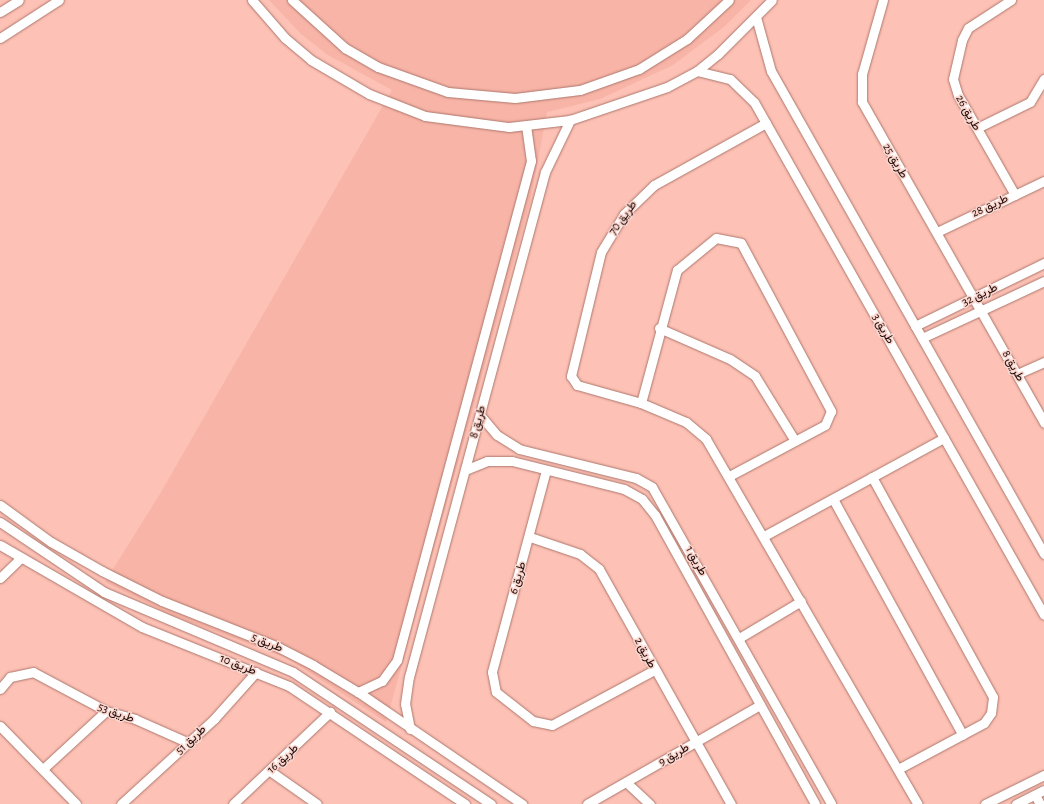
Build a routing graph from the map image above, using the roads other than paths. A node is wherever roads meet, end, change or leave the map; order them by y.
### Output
1 (19, 0) edge
2 (59, 0) edge
3 (252, 0) edge
4 (292, 0) edge
5 (729, 0) edge
6 (772, 0) edge
7 (883, 0) edge
8 (1011, 0) edge
9 (0, 12) edge
10 (756, 17) junction
11 (0, 38) edge
12 (697, 71) junction
13 (1044, 79) edge
14 (570, 120) junction
15 (766, 123) junction
16 (526, 126) junction
17 (977, 128) junction
18 (1044, 181) edge
19 (1015, 195) junction
20 (937, 232) junction
21 (1044, 263) edge
22 (1044, 281) edge
23 (974, 297) junction
24 (982, 310) junction
25 (915, 326) junction
26 (659, 328) junction
27 (922, 338) junction
28 (1044, 362) edge
29 (1017, 374) junction
30 (641, 403) junction
31 (480, 415) junction
32 (1044, 422) edge
33 (944, 438) junction
34 (795, 441) junction
35 (465, 470) junction
36 (546, 470) junction
37 (729, 476) junction
38 (872, 477) junction
39 (833, 499) junction
40 (0, 505) edge
41 (0, 522) edge
42 (764, 536) junction
43 (530, 537) junction
44 (0, 545) edge
45 (1044, 554) edge
46 (20, 558) junction
47 (0, 578) edge
48 (801, 601) junction
49 (1044, 615) edge
50 (739, 638) junction
51 (267, 643) junction
52 (260, 656) junction
53 (654, 670) junction
54 (256, 672) junction
55 (0, 688) edge
56 (358, 692) junction
57 (760, 705) junction
58 (106, 711) junction
59 (330, 712) junction
60 (0, 726) edge
61 (410, 729) junction
62 (963, 735) junction
63 (187, 742) junction
64 (696, 742) junction
65 (44, 768) junction
66 (898, 769) junction
67 (270, 771) junction
68 (1044, 775) edge
69 (626, 782) junction
70 (1044, 790) edge
71 (1035, 795) junction
72 (76, 804) edge
73 (122, 804) edge
74 (232, 804) edge
75 (317, 804) edge
76 (465, 804) edge
77 (491, 804) edge
78 (522, 804) edge
79 (587, 804) edge
80 (650, 804) edge
81 (731, 804) edge
82 (816, 804) edge
83 (831, 804) edge
84 (918, 804) edge
85 (985, 804) edge
86 (1016, 804) edge
87 (1040, 804) edge

1 - 9 street
2 - 11 street
3 - 16 street
4 - 5 street
6 - 10 street
7 - 20 street, طريق 25
8 - 17 street, طريق 26
10 - 12 street
10 - 25 street
12 - 14 street
12 - 15 street, طريق 3
13 - 17 street
14 - 16 street
14 - 31 street, طريق 8
15 - 30 street, طريق 70
15 - 33 street, طريق 3
16 - 56 street, طريق 8
17 - 19 street, طريق 26
18 - 19 street, طريق 28
19 - 20 street, طريق 28
20 - 23 street, طريق 25
21 - 23 street, طريق 32
22 - 24 street, طريق 32
23 - 24 street, طريق 25
23 - 25 street, طريق 32
24 - 27 street, طريق 32
24 - 29 street, طريق 8
25 - 27 street
26 - 30 street
26 - 34 street
26 - 34 street
27 - 45 street
28 - 29 street
29 - 32 street, طريق 8
30 - 37 street
31 - 35 street, طريق 8
31 - 50 street, طريق 1
33 - 38 street
33 - 49 street, طريق 3
34 - 37 street
35 - 36 street, طريق 1
35 - 61 street, طريق 8
36 - 43 street, طريق 6
36 - 57 street, طريق 1
37 - 42 street
38 - 39 street
38 - 62 street
39 - 42 street
39 - 62 street
40 - 51 street, طريق 5
41 - 52 street, طريق 5
42 - 48 street
43 - 53 street, طريق 2
43 - 53 street, طريق 6
44 - 46 street, طريق 10
46 - 47 street
46 - 54 street, طريق 10
48 - 50 street
48 - 66 street
50 - 83 street, طريق 1
51 - 52 street
51 - 56 street, طريق 5
52 - 77 street, طريق 5
53 - 64 street, طريق 2
54 - 59 street, طريق 10
54 - 63 street, طريق 51
55 - 58 street, طريق 53
56 - 61 street, طريق 5
57 - 64 street, طريق 9
57 - 82 street, طريق 1
58 - 63 street, طريق 53
58 - 65 street
59 - 67 street, طريق 16
59 - 76 street, طريق 10
60 - 65 street
61 - 78 street, طريق 5
62 - 66 street
63 - 73 street, طريق 51
64 - 69 street, طريق 9
64 - 81 street, طريق 2
65 - 72 street
66 - 84 street
67 - 74 street, طريق 16
67 - 75 street
68 - 85 street
69 - 79 street, طريق 9
69 - 80 street
70 - 71 street
71 - 86 street
71 - 87 street

